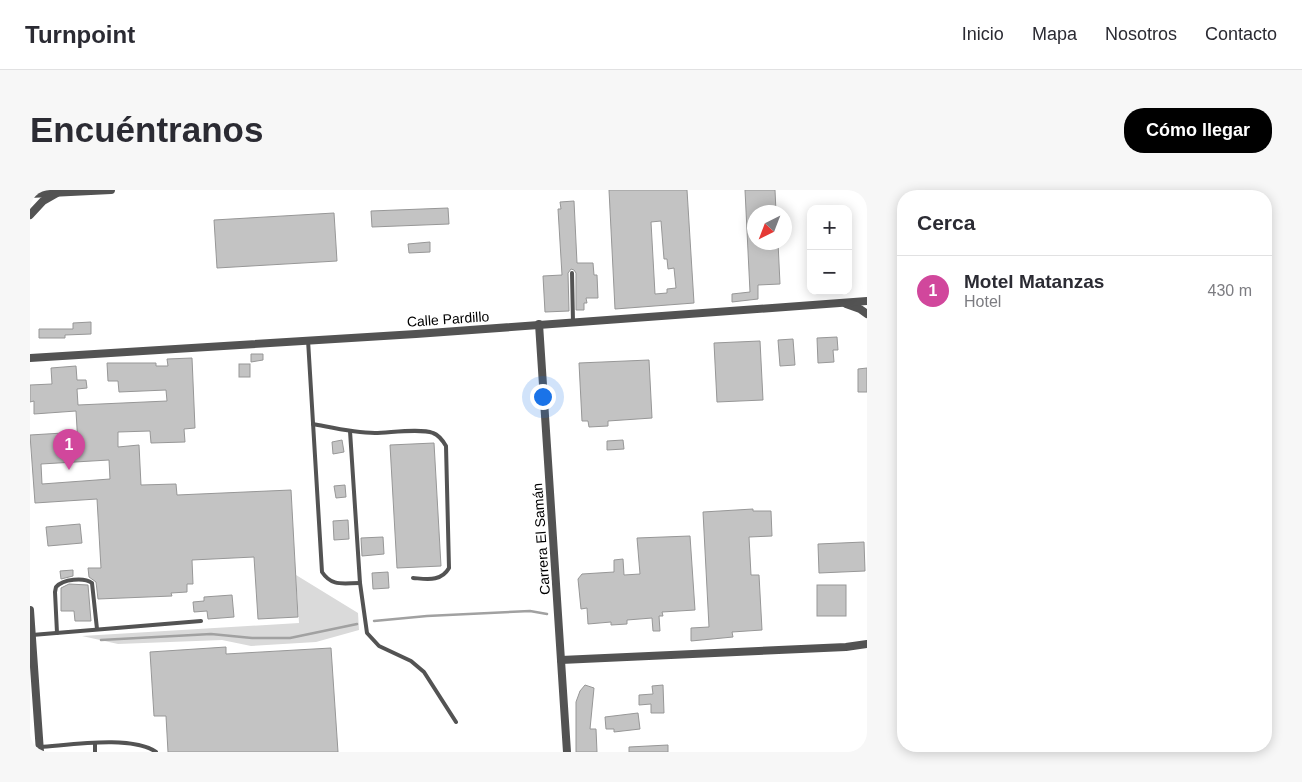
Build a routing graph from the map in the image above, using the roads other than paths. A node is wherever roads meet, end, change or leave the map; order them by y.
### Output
1 (111, 190) edge
2 (58, 192) junction
3 (30, 194) edge
4 (30, 216) edge
5 (572, 273) dead end
6 (867, 301) edge
7 (841, 303) junction
8 (867, 314) edge
9 (573, 322) junction
10 (539, 324) junction
11 (308, 340) junction
12 (30, 358) edge
13 (314, 424) junction
14 (350, 431) junction
15 (413, 578) dead end
16 (360, 583) junction
17 (30, 610) edge
18 (201, 621) dead end
19 (97, 629) junction
20 (58, 633) junction
21 (32, 635) junction
22 (867, 644) edge
23 (561, 660) junction
24 (456, 722) dead end
25 (95, 743) junction
26 (40, 750) edge
27 (95, 752) edge
28 (156, 752) edge
29 (567, 752) edge

1 - 2 street
2 - 3 street
2 - 4 street
5 - 9 lane
6 - 7 street, Calle Pardillo
7 - 8 street
7 - 9 street, Calle Pardillo
9 - 10 street, Calle Pardillo
10 - 11 street, Calle Pardillo
10 - 23 street, Carrera El Samán
11 - 12 street, Calle Pardillo
11 - 13 lane
13 - 14 lane
13 - 16 lane
14 - 15 lane
14 - 16 lane
16 - 24 lane
17 - 21 street
18 - 19 lane
19 - 20 lane
19 - 20 lane
20 - 21 lane
21 - 26 street
22 - 23 street
23 - 29 street, Carrera El Samán
25 - 26 lane
25 - 27 lane
25 - 28 lane

